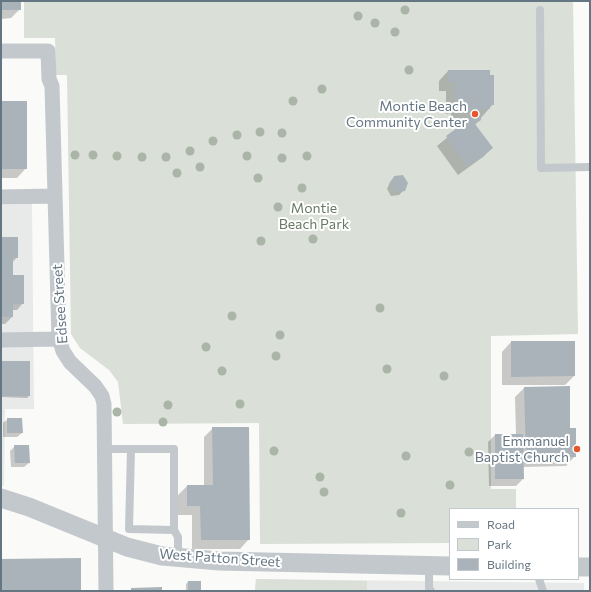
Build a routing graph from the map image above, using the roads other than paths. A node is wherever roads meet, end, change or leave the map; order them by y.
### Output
1 (540, 10) dead end
2 (1, 51) edge
3 (590, 167) edge
4 (55, 196) junction
5 (1, 197) edge
6 (59, 339) junction
7 (1, 340) edge
8 (105, 449) junction
9 (131, 449) junction
10 (1, 498) edge
11 (174, 530) junction
12 (105, 540) junction
13 (178, 558) junction
14 (429, 566) junction
15 (449, 566) edge
16 (579, 567) edge
17 (590, 567) edge
18 (539, 580) edge
19 (106, 591) edge
20 (431, 591) edge
21 (543, 591) edge

1 - 3 lane
2 - 4 street, Edsee Street
4 - 5 street
4 - 6 street, Edsee Street
6 - 7 street
6 - 8 street, Edsee Street
8 - 9 lane
8 - 12 street, Edsee Street
9 - 11 lane
9 - 11 lane
10 - 12 street, West Patton Street
11 - 13 lane
12 - 13 street, West Patton Street
12 - 19 street, Edsee Street
13 - 14 street, West Patton Street
14 - 15 street, West Patton Street
14 - 20 lane
16 - 17 street
18 - 21 lane

